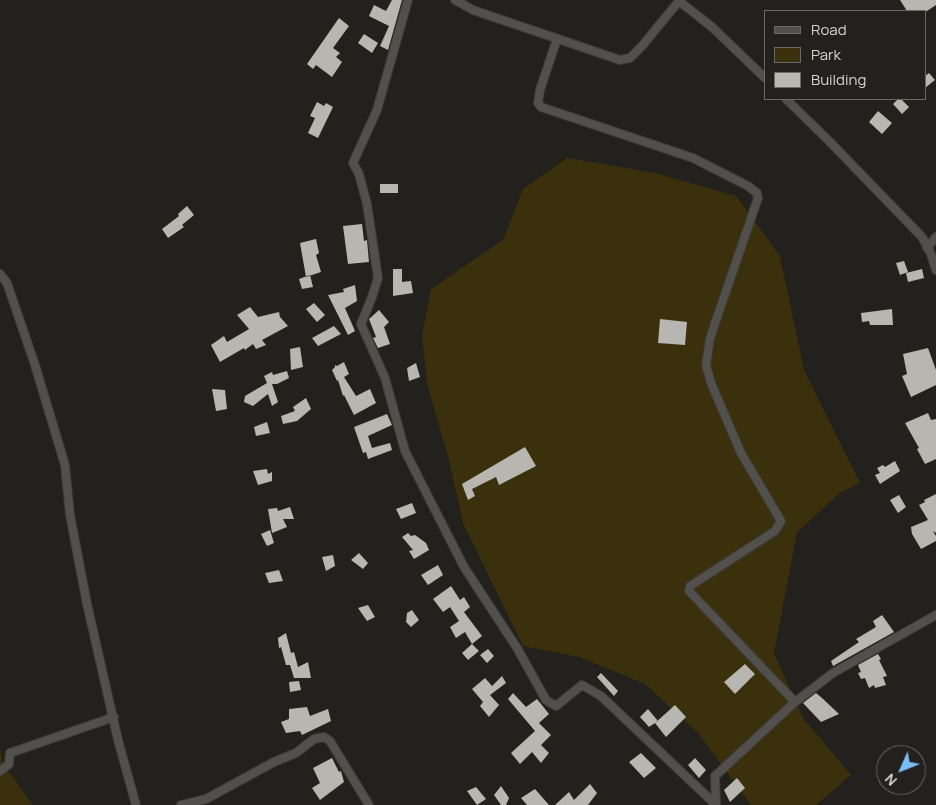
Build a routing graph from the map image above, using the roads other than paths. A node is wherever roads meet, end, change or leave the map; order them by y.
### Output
1 (408, 0) edge
2 (455, 0) edge
3 (679, 1) edge
4 (557, 39) junction
5 (764, 77) edge
6 (787, 100) edge
7 (936, 237) edge
8 (927, 248) junction
9 (936, 270) edge
10 (0, 274) edge
11 (936, 615) edge
12 (795, 702) junction
13 (114, 717) junction
14 (0, 771) edge
15 (136, 805) edge
16 (180, 805) edge
17 (369, 805) edge
18 (716, 805) edge

1 - 18 street
2 - 4 street
3 - 4 street
3 - 5 street
4 - 12 street
6 - 8 street
7 - 8 street
8 - 9 street
10 - 13 street
11 - 12 street
12 - 18 street
13 - 14 street
13 - 15 street
16 - 17 street

